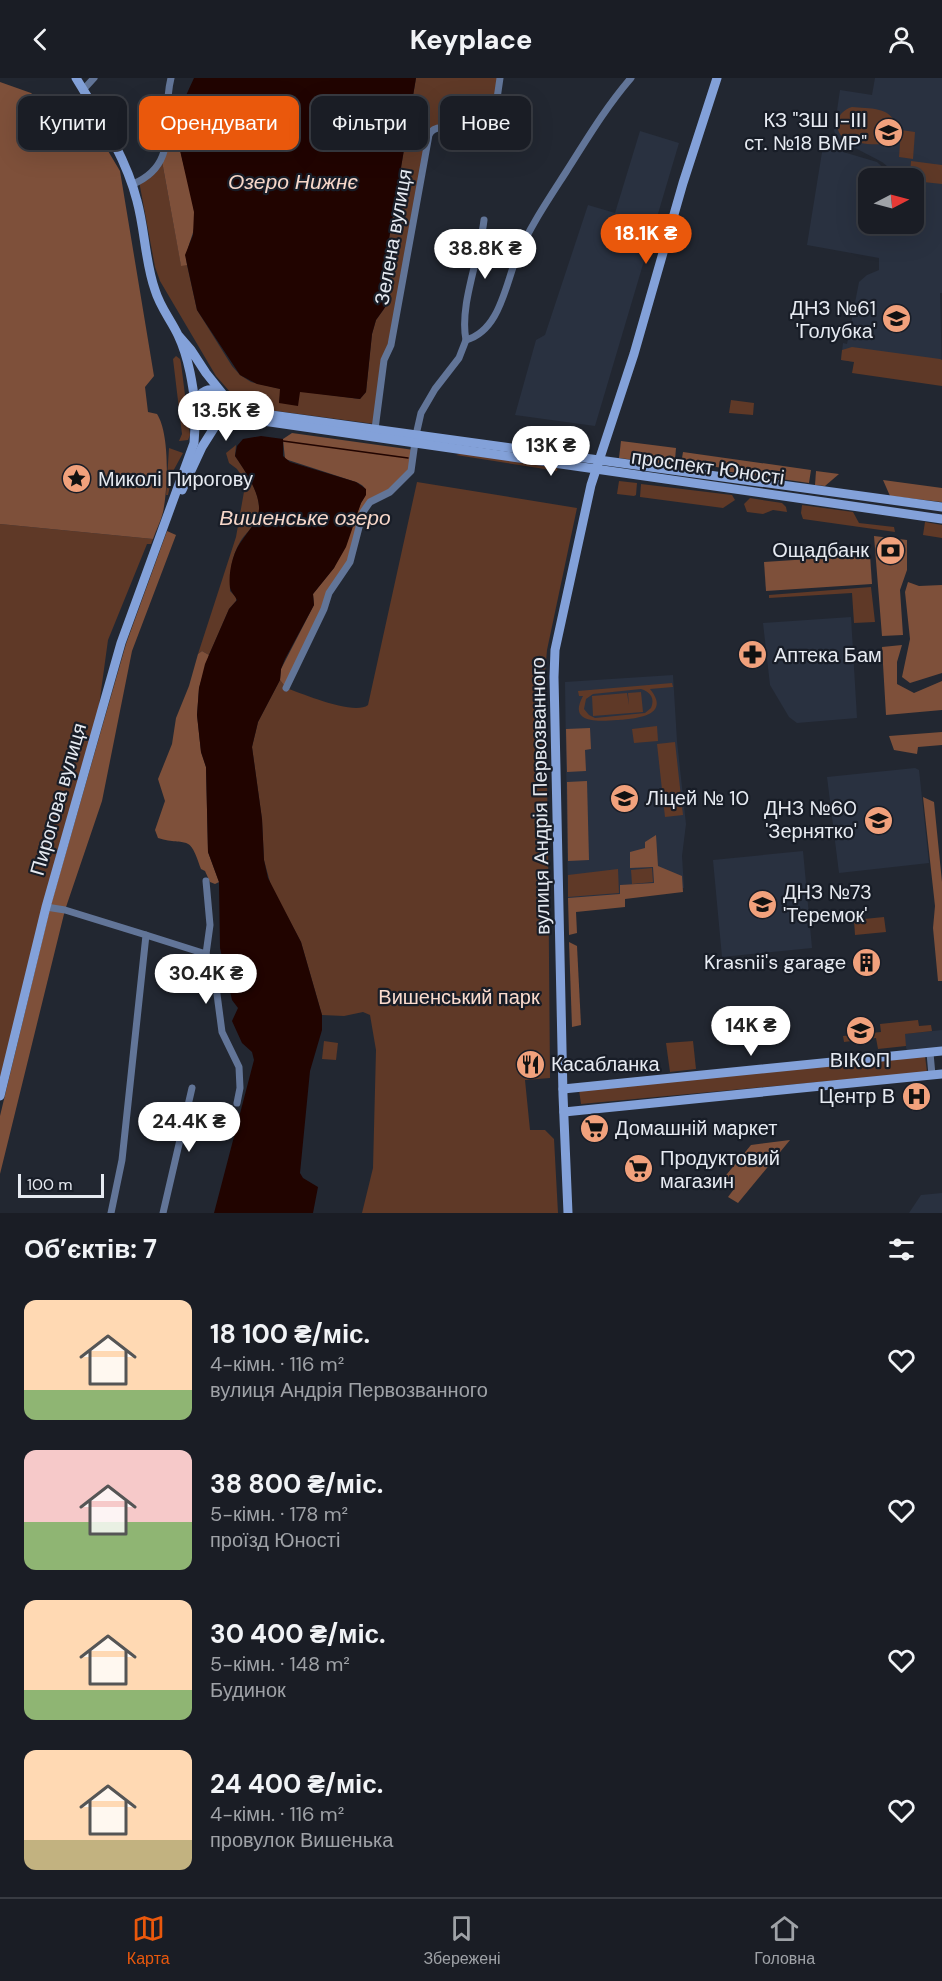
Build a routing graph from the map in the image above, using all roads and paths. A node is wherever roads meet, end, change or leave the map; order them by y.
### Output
1 (76, 78) edge
2 (94, 78) edge
3 (171, 78) edge
4 (500, 78) edge
5 (631, 78) edge
6 (717, 78) edge
7 (83, 90) junction
8 (133, 184) junction
9 (484, 220) dead end
10 (178, 335) junction
11 (466, 340) junction
12 (225, 396) junction
13 (196, 407) junction
14 (220, 420) junction
15 (232, 422) junction
16 (375, 429) junction
17 (415, 439) junction
18 (205, 441) junction
19 (598, 465) junction
20 (749, 480) junction
21 (748, 491) junction
22 (860, 496) junction
23 (858, 507) junction
24 (942, 507) edge
25 (169, 516) junction
26 (942, 519) edge
27 (286, 688) dead end
28 (206, 881) dead end
29 (46, 907) junction
30 (146, 935) junction
31 (206, 954) junction
32 (942, 1051) edge
33 (930, 1053) junction
34 (937, 1074) edge
35 (192, 1088) dead end
36 (563, 1089) junction
37 (0, 1096) edge
38 (237, 1103) dead end
39 (564, 1112) junction
40 (111, 1213) edge
41 (163, 1213) edge
42 (568, 1213) edge

1 - 7 street, Пирогова вулиця
2 - 7 street
3 - 8 street
4 - 16 street, Зелена вулиця
5 - 11 street
6 - 19 street, вулиця Андрія Первозванного
7 - 8 street, Пирогова вулиця
8 - 10 street, Пирогова вулиця
9 - 11 street
10 - 12 street, Пирогова вулиця
10 - 13 street, Пирогова вулиця
11 - 17 street
12 - 13 street
12 - 14 street
12 - 16 street, проспект Юності
13 - 14 street
13 - 25 street, Пирогова вулиця
14 - 15 street, проспект Юності
14 - 18 street, Пирогова вулиця
15 - 17 street, проспект Юності
15 - 18 street
16 - 17 street, проспект Юності
17 - 19 street, проспект Юності
17 - 27 street
18 - 25 street, Пирогова вулиця
19 - 20 street, проспект Юності
19 - 21 street, проспект Юності
19 - 36 street, вулиця Андрія Первозванного
20 - 21 street
20 - 22 street, проспект Юності
21 - 23 street, проспект Юності
22 - 23 street
22 - 24 street, проспект Юності
23 - 26 street, проспект Юності
25 - 29 street, Пирогова вулиця
28 - 31 street
29 - 30 street
29 - 37 street, Пирогова вулиця
30 - 31 street
30 - 40 street
31 - 38 street
32 - 33 street
33 - 34 street
33 - 36 street
34 - 39 street
35 - 41 street
36 - 39 street, вулиця Андрія Первозванного
39 - 42 street, вулиця Андрія Первозванного

